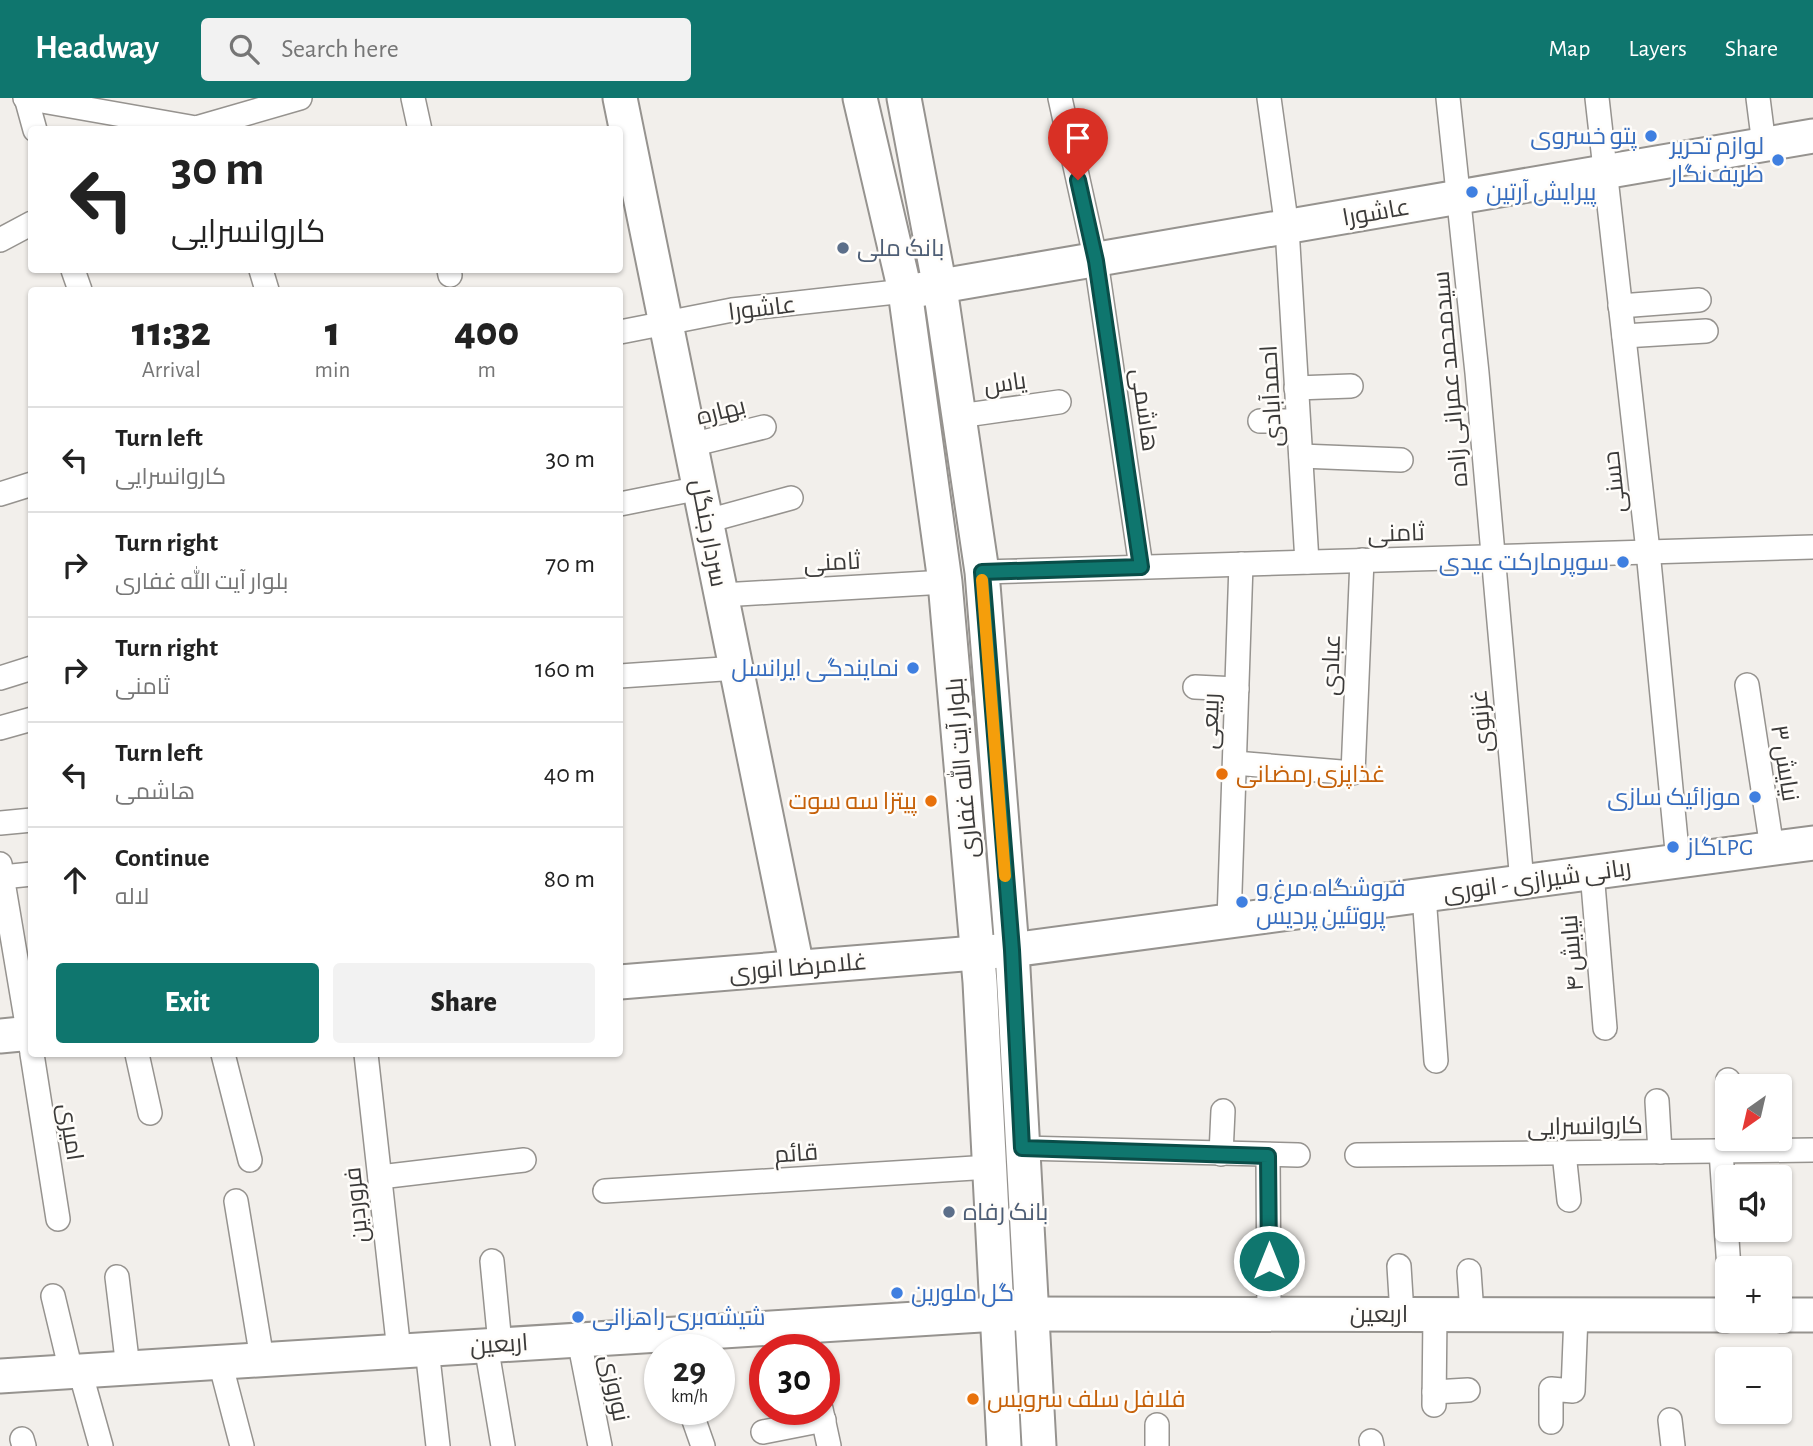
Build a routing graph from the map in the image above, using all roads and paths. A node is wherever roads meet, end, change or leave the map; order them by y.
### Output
1 (300, 98) edge
2 (413, 98) edge
3 (620, 98) edge
4 (860, 98) edge
5 (904, 98) edge
6 (1060, 98) edge
7 (1269, 98) edge
8 (1448, 98) edge
9 (1597, 98) edge
10 (1758, 98) edge
11 (26, 99) edge
12 (267, 102) edge
13 (33, 126) edge
14 (184, 126) edge
15 (218, 126) edge
16 (419, 126) edge
17 (1813, 136) edge
18 (1763, 145) junction
19 (1606, 172) junction
20 (1458, 198) junction
21 (28, 225) edge
22 (1287, 228) junction
23 (0, 240) edge
24 (1096, 261) junction
25 (940, 288) junction
26 (905, 291) junction
27 (1699, 300) dead end
28 (1620, 306) junction
29 (666, 322) junction
30 (623, 331) edge
31 (1706, 331) dead end
32 (1624, 336) junction
33 (1351, 386) dead end
34 (1296, 388) junction
35 (1059, 402) dead end
36 (959, 416) junction
37 (1260, 421) dead end
38 (1298, 421) junction
39 (764, 427) dead end
40 (691, 445) junction
41 (1301, 456) junction
42 (1401, 460) dead end
43 (28, 485) edge
44 (700, 488) junction
45 (0, 495) edge
46 (791, 498) dead end
47 (623, 503) edge
48 (707, 521) junction
49 (1813, 547) edge
50 (1648, 551) junction
51 (1492, 556) junction
52 (1362, 560) junction
53 (1307, 562) junction
54 (1241, 564) junction
55 (1141, 567) junction
56 (982, 572) junction
57 (945, 582) junction
58 (722, 595) junction
59 (737, 668) junction
60 (28, 669) edge
61 (623, 676) edge
62 (0, 677) edge
63 (1746, 685) dead end
64 (1195, 687) dead end
65 (1237, 689) junction
66 (28, 720) edge
67 (0, 728) edge
68 (1235, 763) junction
69 (28, 820) edge
70 (0, 823) edge
71 (1813, 843) edge
72 (1772, 848) junction
73 (1678, 861) junction
74 (1, 871) edge
75 (1592, 872) junction
76 (28, 874) edge
77 (1522, 882) junction
78 (1424, 895) junction
79 (1229, 921) junction
80 (1012, 950) junction
81 (977, 952) junction
82 (797, 967) junction
83 (623, 982) edge
84 (1605, 1028) dead end
85 (25, 1041) edge
86 (138, 1057) edge
87 (224, 1057) edge
88 (366, 1057) edge
89 (1436, 1061) dead end
90 (1657, 1101) dead end
91 (1223, 1111) dead end
92 (150, 1113) dead end
93 (1022, 1148) junction
94 (1715, 1148) edge
95 (1792, 1149) edge
96 (1813, 1150) edge
97 (1660, 1152) junction
98 (1728, 1152) edge
99 (1564, 1153) junction
100 (1221, 1154) junction
101 (1298, 1155) dead end
102 (1357, 1155) dead end
103 (1268, 1156) junction
104 (250, 1160) dead end
105 (524, 1160) dead end
106 (990, 1167) junction
107 (380, 1177) junction
108 (605, 1191) dead end
109 (1569, 1200) dead end
110 (236, 1201) dead end
111 (58, 1219) dead end
112 (1729, 1256) edge
113 (492, 1261) dead end
114 (1399, 1266) dead end
115 (1469, 1271) dead end
116 (117, 1277) dead end
117 (53, 1296) dead end
118 (1031, 1313) junction
119 (997, 1314) junction
120 (1269, 1314) junction
121 (1402, 1314) junction
122 (1435, 1314) junction
123 (1472, 1314) junction
124 (1576, 1315) junction
125 (1715, 1315) edge
126 (1792, 1315) edge
127 (1813, 1315) edge
128 (833, 1334) edge
129 (579, 1340) junction
130 (644, 1341) edge
131 (493, 1344) junction
132 (413, 1350) junction
133 (262, 1359) junction
134 (220, 1362) junction
135 (128, 1368) junction
136 (76, 1371) junction
137 (0, 1376) edge
138 (1468, 1390) dead end
139 (1670, 1420) dead end
140 (1550, 1422) dead end
141 (696, 1425) edge
142 (787, 1425) edge
143 (824, 1425) edge
144 (764, 1432) dead end
145 (101, 1446) edge
146 (242, 1446) edge
147 (438, 1446) edge
148 (503, 1446) edge
149 (600, 1446) edge
150 (703, 1446) edge
151 (828, 1446) edge
152 (1004, 1446) edge
153 (1039, 1446) edge
154 (1673, 1446) edge

1 - 12 street
2 - 16 street
3 - 29 street, سردار جنگل
4 - 26 street, بلوار آیت الله غفاری
5 - 25 street, بلوار آیت الله غفاری
6 - 24 street, هاشمی
7 - 22 street, احمدآبادی
8 - 20 street, سیدمحمد عمرانی زاده
9 - 19 street, حسنی
10 - 18 street
11 - 13 street
11 - 14 street
12 - 15 street
17 - 18 street, عاشورا
18 - 19 street, عاشورا
19 - 20 street, عاشورا
19 - 28 street, حسنی
20 - 22 street, عاشورا
20 - 51 street, سیدمحمد عمرانی زاده
21 - 23 street
22 - 24 street, عاشورا
22 - 34 street, احمدآبادی
24 - 25 street, عاشورا
24 - 55 street, هاشمی
25 - 26 street, عاشورا
25 - 36 street, بلوار آیت الله غفاری
26 - 29 street, عاشورا
26 - 57 street, بلوار آیت الله غفاری
27 - 28 street
28 - 32 street, حسنی
29 - 30 street, عاشورا
29 - 40 street, سردار جنگل
31 - 32 street
32 - 50 street, حسنی
33 - 34 street
34 - 38 street, احمدآبادی
35 - 36 street, یاس
36 - 56 street, بلوار آیت الله غفاری
37 - 38 street
38 - 41 street, احمدآبادی
39 - 40 street, بهاره
40 - 44 street, سردار جنگل
41 - 42 street
41 - 53 street, احمدآبادی
43 - 45 street
44 - 47 street
44 - 48 street, سردار جنگل
46 - 48 street
48 - 58 street, سردار جنگل
49 - 50 street, ثامنی
50 - 51 street, ثامنی
50 - 73 street, حسنی
51 - 52 street, ثامنی
51 - 77 street, غزنوی
52 - 53 street, ثامنی
52 - 68 street, عبادی
53 - 54 street, ثامنی
54 - 55 street, ثامنی
54 - 65 street, ربیعی
55 - 56 street, ثامنی
56 - 80 street, بلوار آیت الله غفاری
57 - 58 street, ثامنی
57 - 81 street, بلوار آیت الله غفاری
58 - 59 street, سردار جنگل
59 - 61 street
59 - 82 street, سردار جنگل
60 - 62 street
63 - 72 street, نیایش ۳
64 - 65 street
65 - 68 street, ربیعی
66 - 67 street
68 - 79 street, ربیعی
69 - 70 street
71 - 72 street, ربانی شیرازی - انوری
72 - 73 street, ربانی شیرازی - انوری
73 - 75 street, ربانی شیرازی - انوری
74 - 76 street
74 - 85 street, امیری
75 - 77 street, ربانی شیرازی - انوری
75 - 84 street, نیایش ۴
77 - 78 street, ربانی شیرازی - انوری
78 - 79 street, ربانی شیرازی - انوری
78 - 89 street
79 - 80 street, ربانی شیرازی - انوری
80 - 81 street, غلامرضا انوری
80 - 93 street, بلوار آیت الله غفاری
81 - 82 street, غلامرضا انوری
81 - 106 street, بلوار آیت الله غفاری
82 - 83 street, غلامرضا انوری
85 - 111 street, امیری
86 - 92 street
87 - 104 street
88 - 107 street, فروردین
90 - 97 street
91 - 100 street
93 - 100 street
93 - 118 street, بلوار آیت الله غفاری
94 - 97 street, کاروانسرایی
95 - 96 street, کاروانسرایی
97 - 99 street, کاروانسرایی
98 - 112 street
99 - 102 street, کاروانسرایی
99 - 109 street
100 - 103 street
101 - 103 street
103 - 120 street
105 - 107 street
106 - 108 street, قائم
106 - 119 street, بلوار آیت الله غفاری
107 - 132 street, فروردین
110 - 133 street
113 - 131 street
114 - 121 street
115 - 123 street
116 - 135 street
117 - 136 street
118 - 119 street, اربعین
118 - 120 street, اربعین
118 - 153 street, بلوار آیت الله غفاری
119 - 128 street, اربعین
119 - 152 street, بلوار آیت الله غفاری
120 - 121 street, اربعین
121 - 122 street, اربعین
122 - 123 street, اربعین
122 - 138 street
123 - 124 street, اربعین
124 - 125 street, اربعین
124 - 140 street
126 - 127 street
129 - 130 street, اربعین
129 - 131 street, اربعین
129 - 149 street, نوروزی
131 - 132 street, اربعین
131 - 148 street
132 - 133 street, اربعین
132 - 147 street, فروردین
133 - 134 street, اربعین
134 - 135 street, اربعین
134 - 146 street
135 - 136 street, اربعین
136 - 137 street, اربعین
136 - 145 street
139 - 154 street
141 - 150 street
142 - 144 street
143 - 151 street

